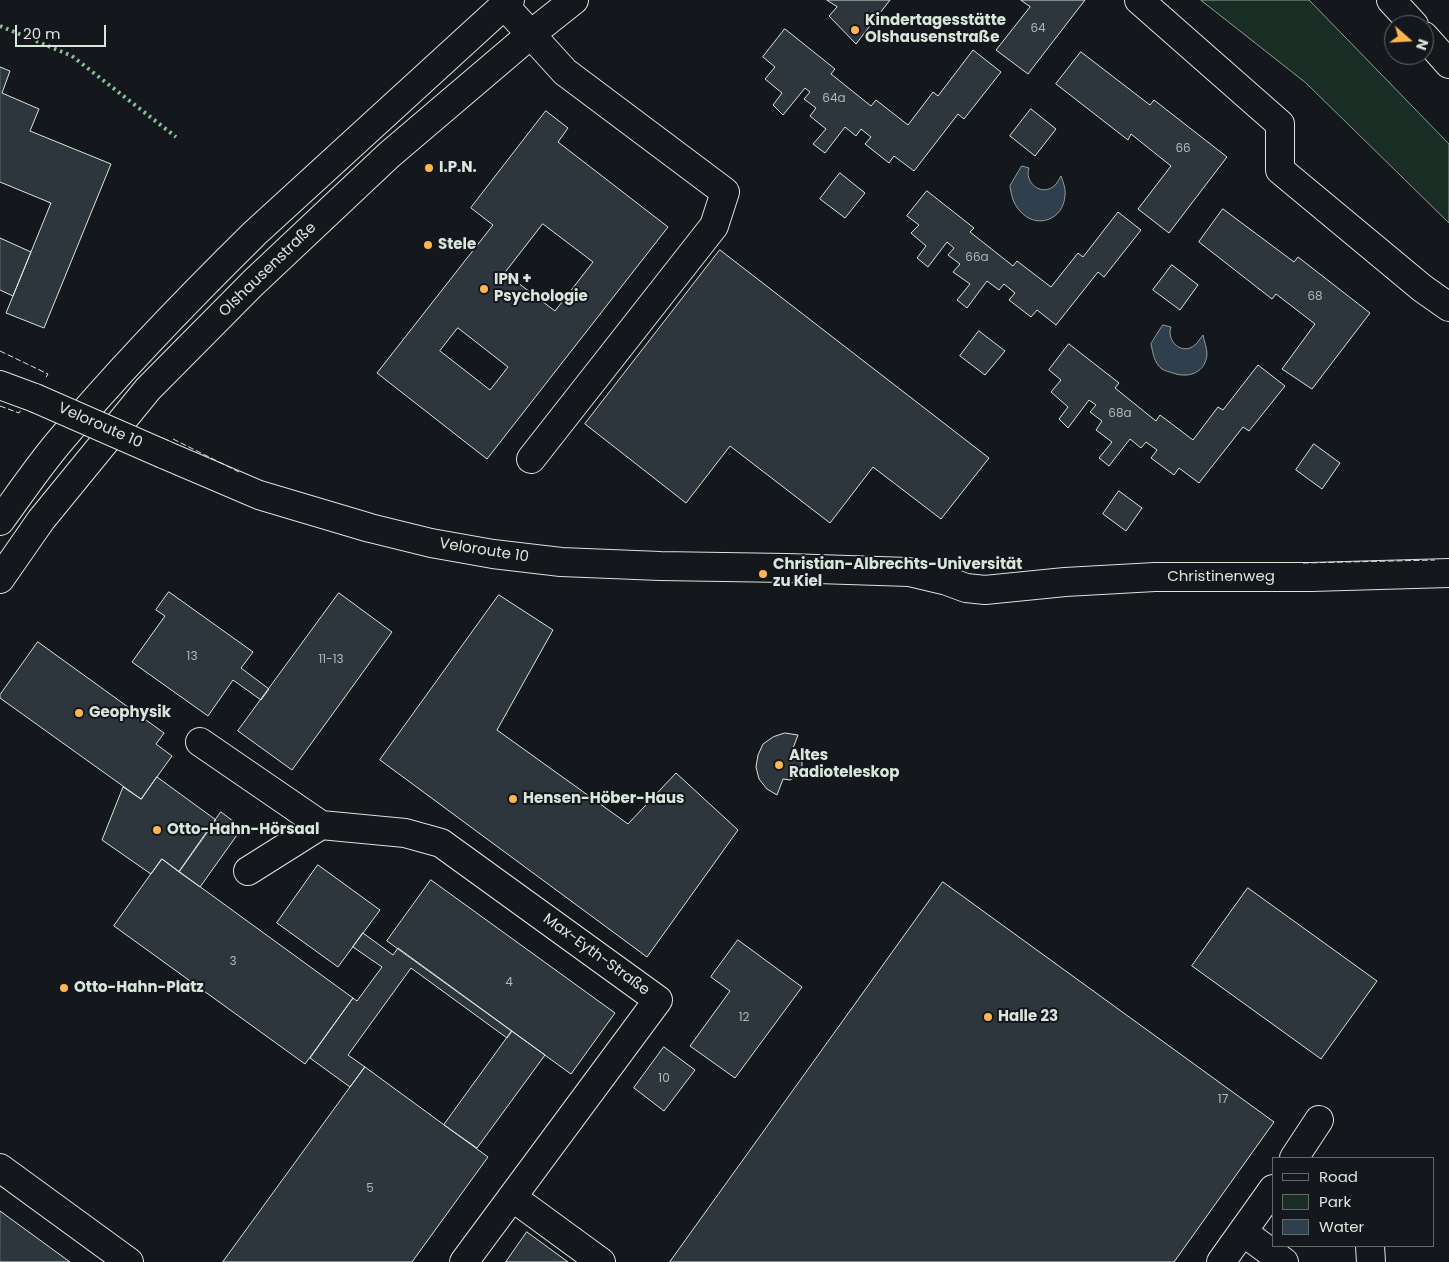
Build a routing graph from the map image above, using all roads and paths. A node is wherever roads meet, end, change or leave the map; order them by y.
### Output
1 (574, 0) edge
2 (1139, 0) edge
3 (1391, 0) edge
4 (507, 2) edge
5 (1405, 15) edge
6 (530, 35) junction
7 (1434, 47) edge
8 (1449, 64) edge
9 (1449, 307) edge
10 (0, 385) edge
11 (531, 459) dead end
12 (0, 521) edge
13 (1449, 574) edge
14 (0, 579) edge
15 (993, 590) joint
16 (200, 742) dead end
17 (321, 825) junction
18 (248, 871) dead end
19 (1319, 1120) dead end
20 (1295, 1157) edge
21 (0, 1168) edge
22 (1272, 1190) edge
23 (512, 1197) junction
24 (1242, 1232) junction
25 (1370, 1247) edge
26 (129, 1262) edge
27 (464, 1262) edge
28 (601, 1262) edge
29 (1221, 1262) edge
30 (1284, 1262) edge
31 (1371, 1262) edge

1 - 6 main road, Olshausenstraße
2 - 9 main road
3 - 5 main road
4 - 6 main road
4 - 12 main road
6 - 11 main road
6 - 14 main road, Olshausenstraße
7 - 8 main road
10 - 15 main road, Veloroute 10, bridge
13 - 15 main road, Christinenweg
16 - 17 main road, Max-Eyth-Straße
17 - 18 main road
17 - 23 main road, Max-Eyth-Straße
19 - 20 main road
21 - 26 main road
22 - 24 main road
23 - 27 main road, Max-Eyth-Straße
23 - 28 main road
24 - 29 main road
24 - 30 main road
25 - 31 main road

